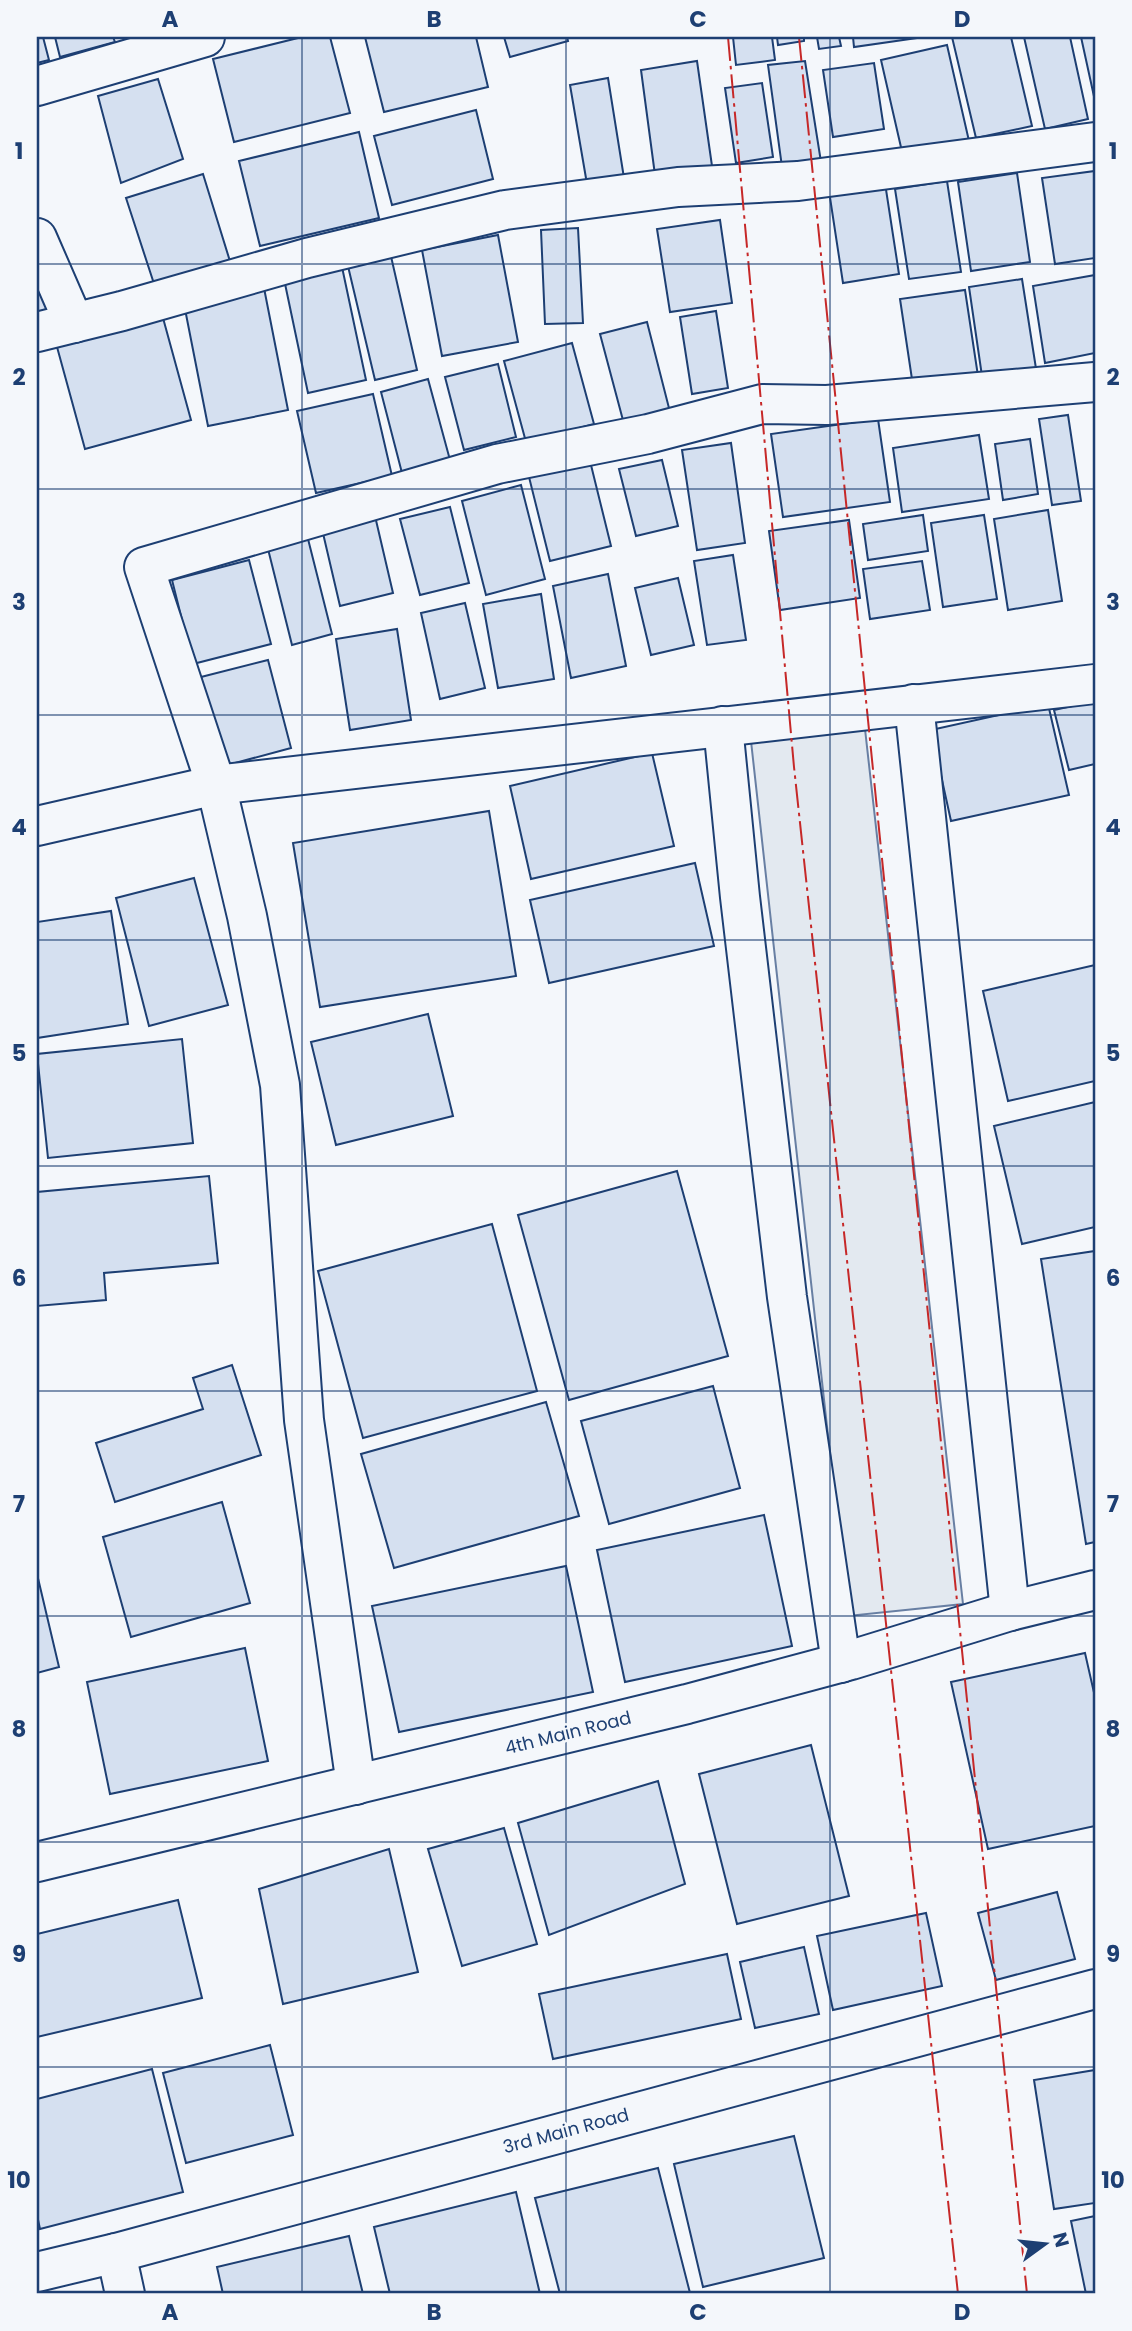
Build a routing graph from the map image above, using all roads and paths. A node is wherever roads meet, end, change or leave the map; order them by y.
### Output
1 (205, 37) edge
2 (37, 86) edge
3 (1095, 142) edge
4 (37, 238) edge
5 (74, 323) junction
6 (37, 332) edge
7 (1095, 382) edge
8 (1095, 684) edge
9 (914, 704) junction
10 (723, 726) junction
11 (216, 785) junction
12 (37, 826) edge
13 (1095, 1590) edge
14 (1010, 1611) junction
15 (841, 1663) junction
16 (356, 1785) junction
17 (37, 1862) edge
18 (1095, 1989) edge
19 (116, 2253) junction
20 (37, 2272) edge
21 (125, 2294) edge

1 - 2 street
3 - 5 street
4 - 5 street
5 - 6 street
7 - 11 street
8 - 9 street
9 - 10 street
9 - 14 street
10 - 11 street
10 - 15 street
11 - 12 street
11 - 16 street
13 - 14 street, 4th Main Road
14 - 15 street, 4th Main Road
15 - 16 street, 4th Main Road
16 - 17 street, 4th Main Road
18 - 19 street, 3rd Main Road
19 - 20 street, 3rd Main Road
19 - 21 street

